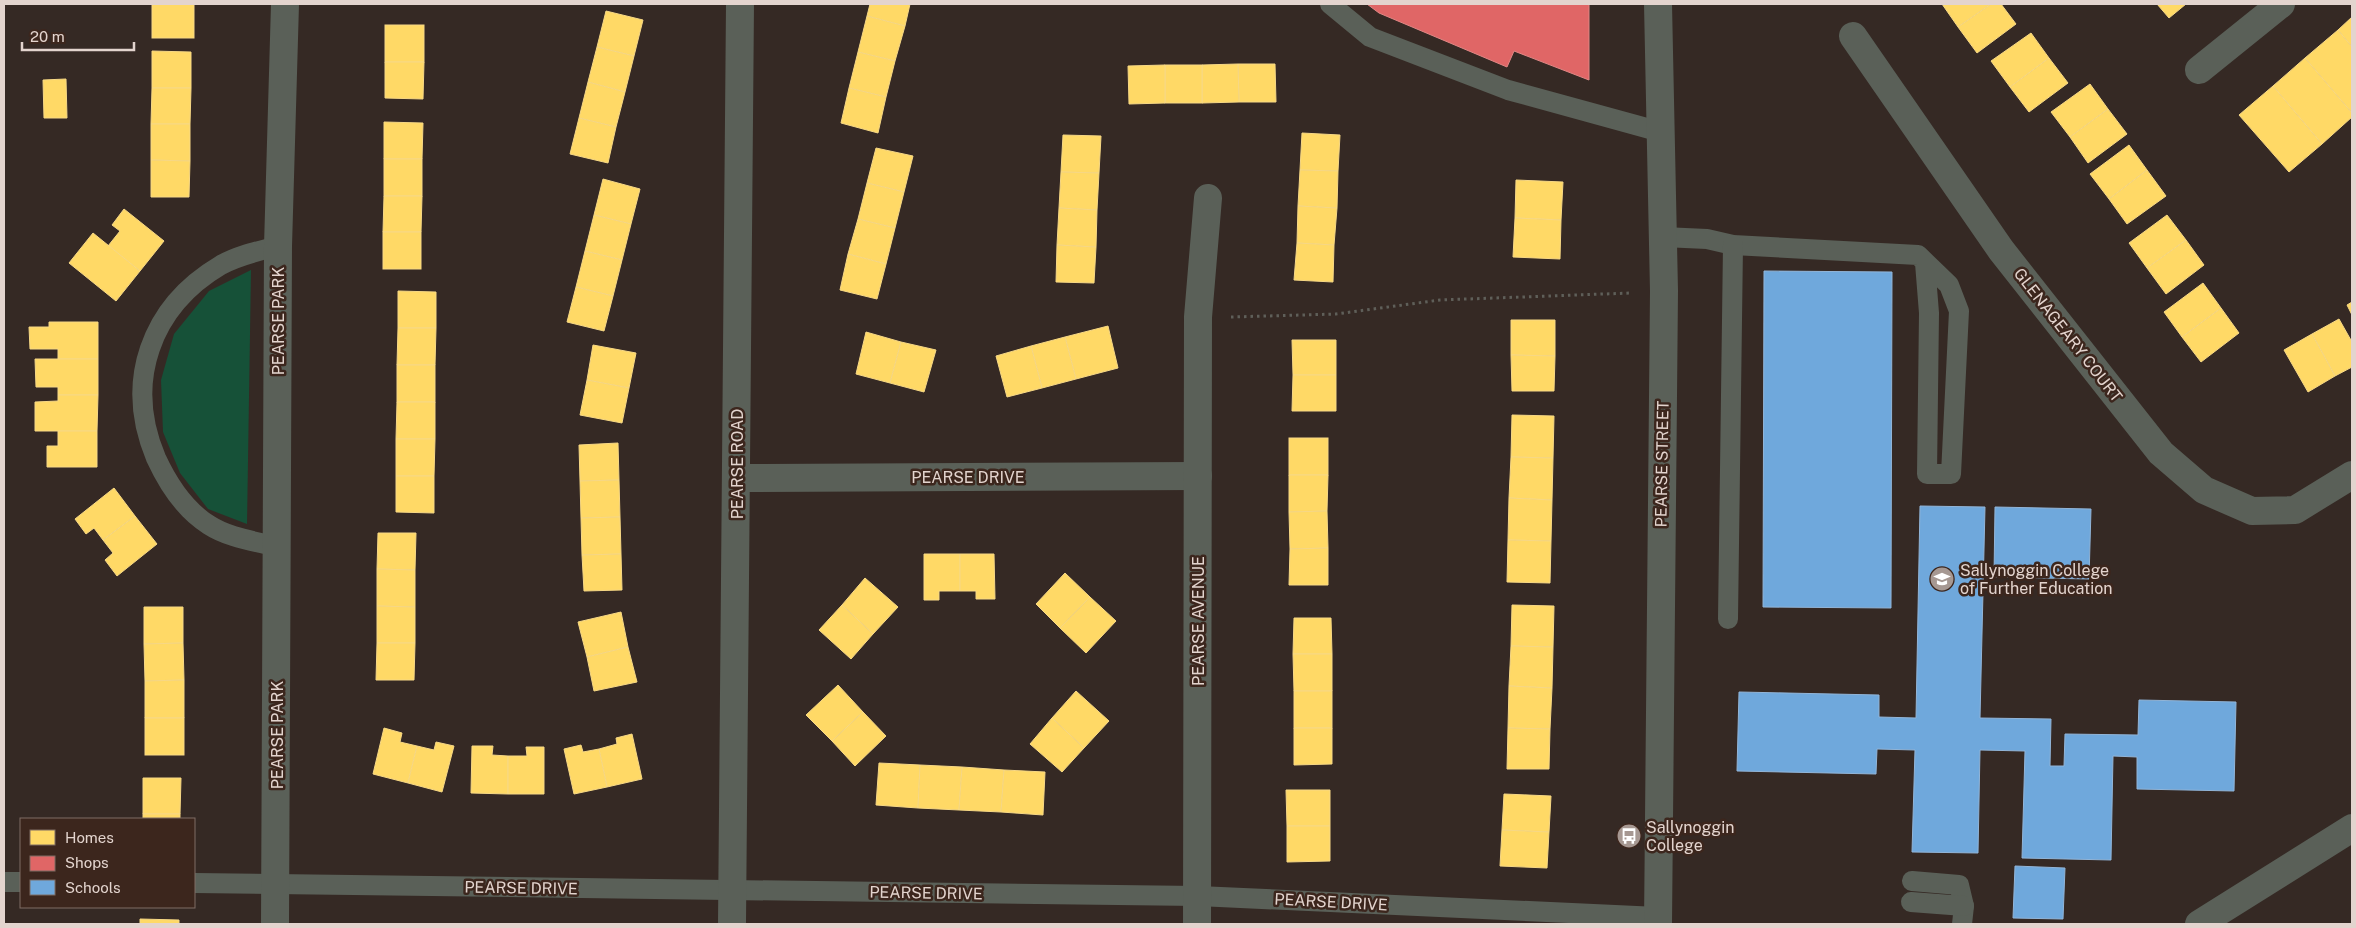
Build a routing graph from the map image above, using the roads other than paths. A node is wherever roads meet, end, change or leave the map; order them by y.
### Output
1 (285, 4) edge
2 (740, 4) edge
3 (1330, 4) edge
4 (1658, 4) edge
5 (2282, 4) edge
6 (1852, 36) dead end
7 (2199, 70) dead end
8 (1661, 132) junction
9 (1208, 198) dead end
10 (1663, 237) junction
11 (1733, 245) junction
12 (278, 246) junction
13 (1925, 263) junction
14 (2352, 475) edge
15 (1198, 476) junction
16 (737, 478) junction
17 (278, 547) junction
18 (1728, 619) dead end
19 (2352, 828) edge
20 (1912, 881) dead end
21 (4, 882) edge
22 (20, 882) edge
23 (195, 883) edge
24 (277, 883) junction
25 (732, 891) junction
26 (1198, 896) junction
27 (1911, 902) dead end
28 (1963, 915) edge
29 (1658, 921) edge
30 (275, 924) edge
31 (732, 924) edge
32 (1197, 924) edge
33 (2199, 924) edge

1 - 12 street, PEARSE PARK
2 - 16 street, PEARSE ROAD
3 - 8 lane
4 - 8 street, PEARSE STREET
5 - 7 street
6 - 14 street, GLENAGEARY COURT
8 - 10 street, PEARSE STREET
9 - 15 street, PEARSE AVENUE
10 - 11 lane
10 - 29 street, PEARSE STREET
11 - 13 lane
11 - 18 lane
12 - 17 street, PEARSE PARK
12 - 17 lane, PEARSE PARK
13 - 13 lane
15 - 16 street, PEARSE DRIVE
15 - 26 street, PEARSE AVENUE
16 - 25 street, PEARSE ROAD
17 - 24 street, PEARSE PARK
19 - 33 street
20 - 28 lane
21 - 22 lane
23 - 24 lane, PEARSE DRIVE
24 - 25 lane, PEARSE DRIVE
24 - 30 street, PEARSE PARK
25 - 26 lane, PEARSE DRIVE
25 - 31 street, PEARSE ROAD
26 - 29 lane, PEARSE DRIVE
26 - 32 street, PEARSE AVENUE
27 - 28 lane

